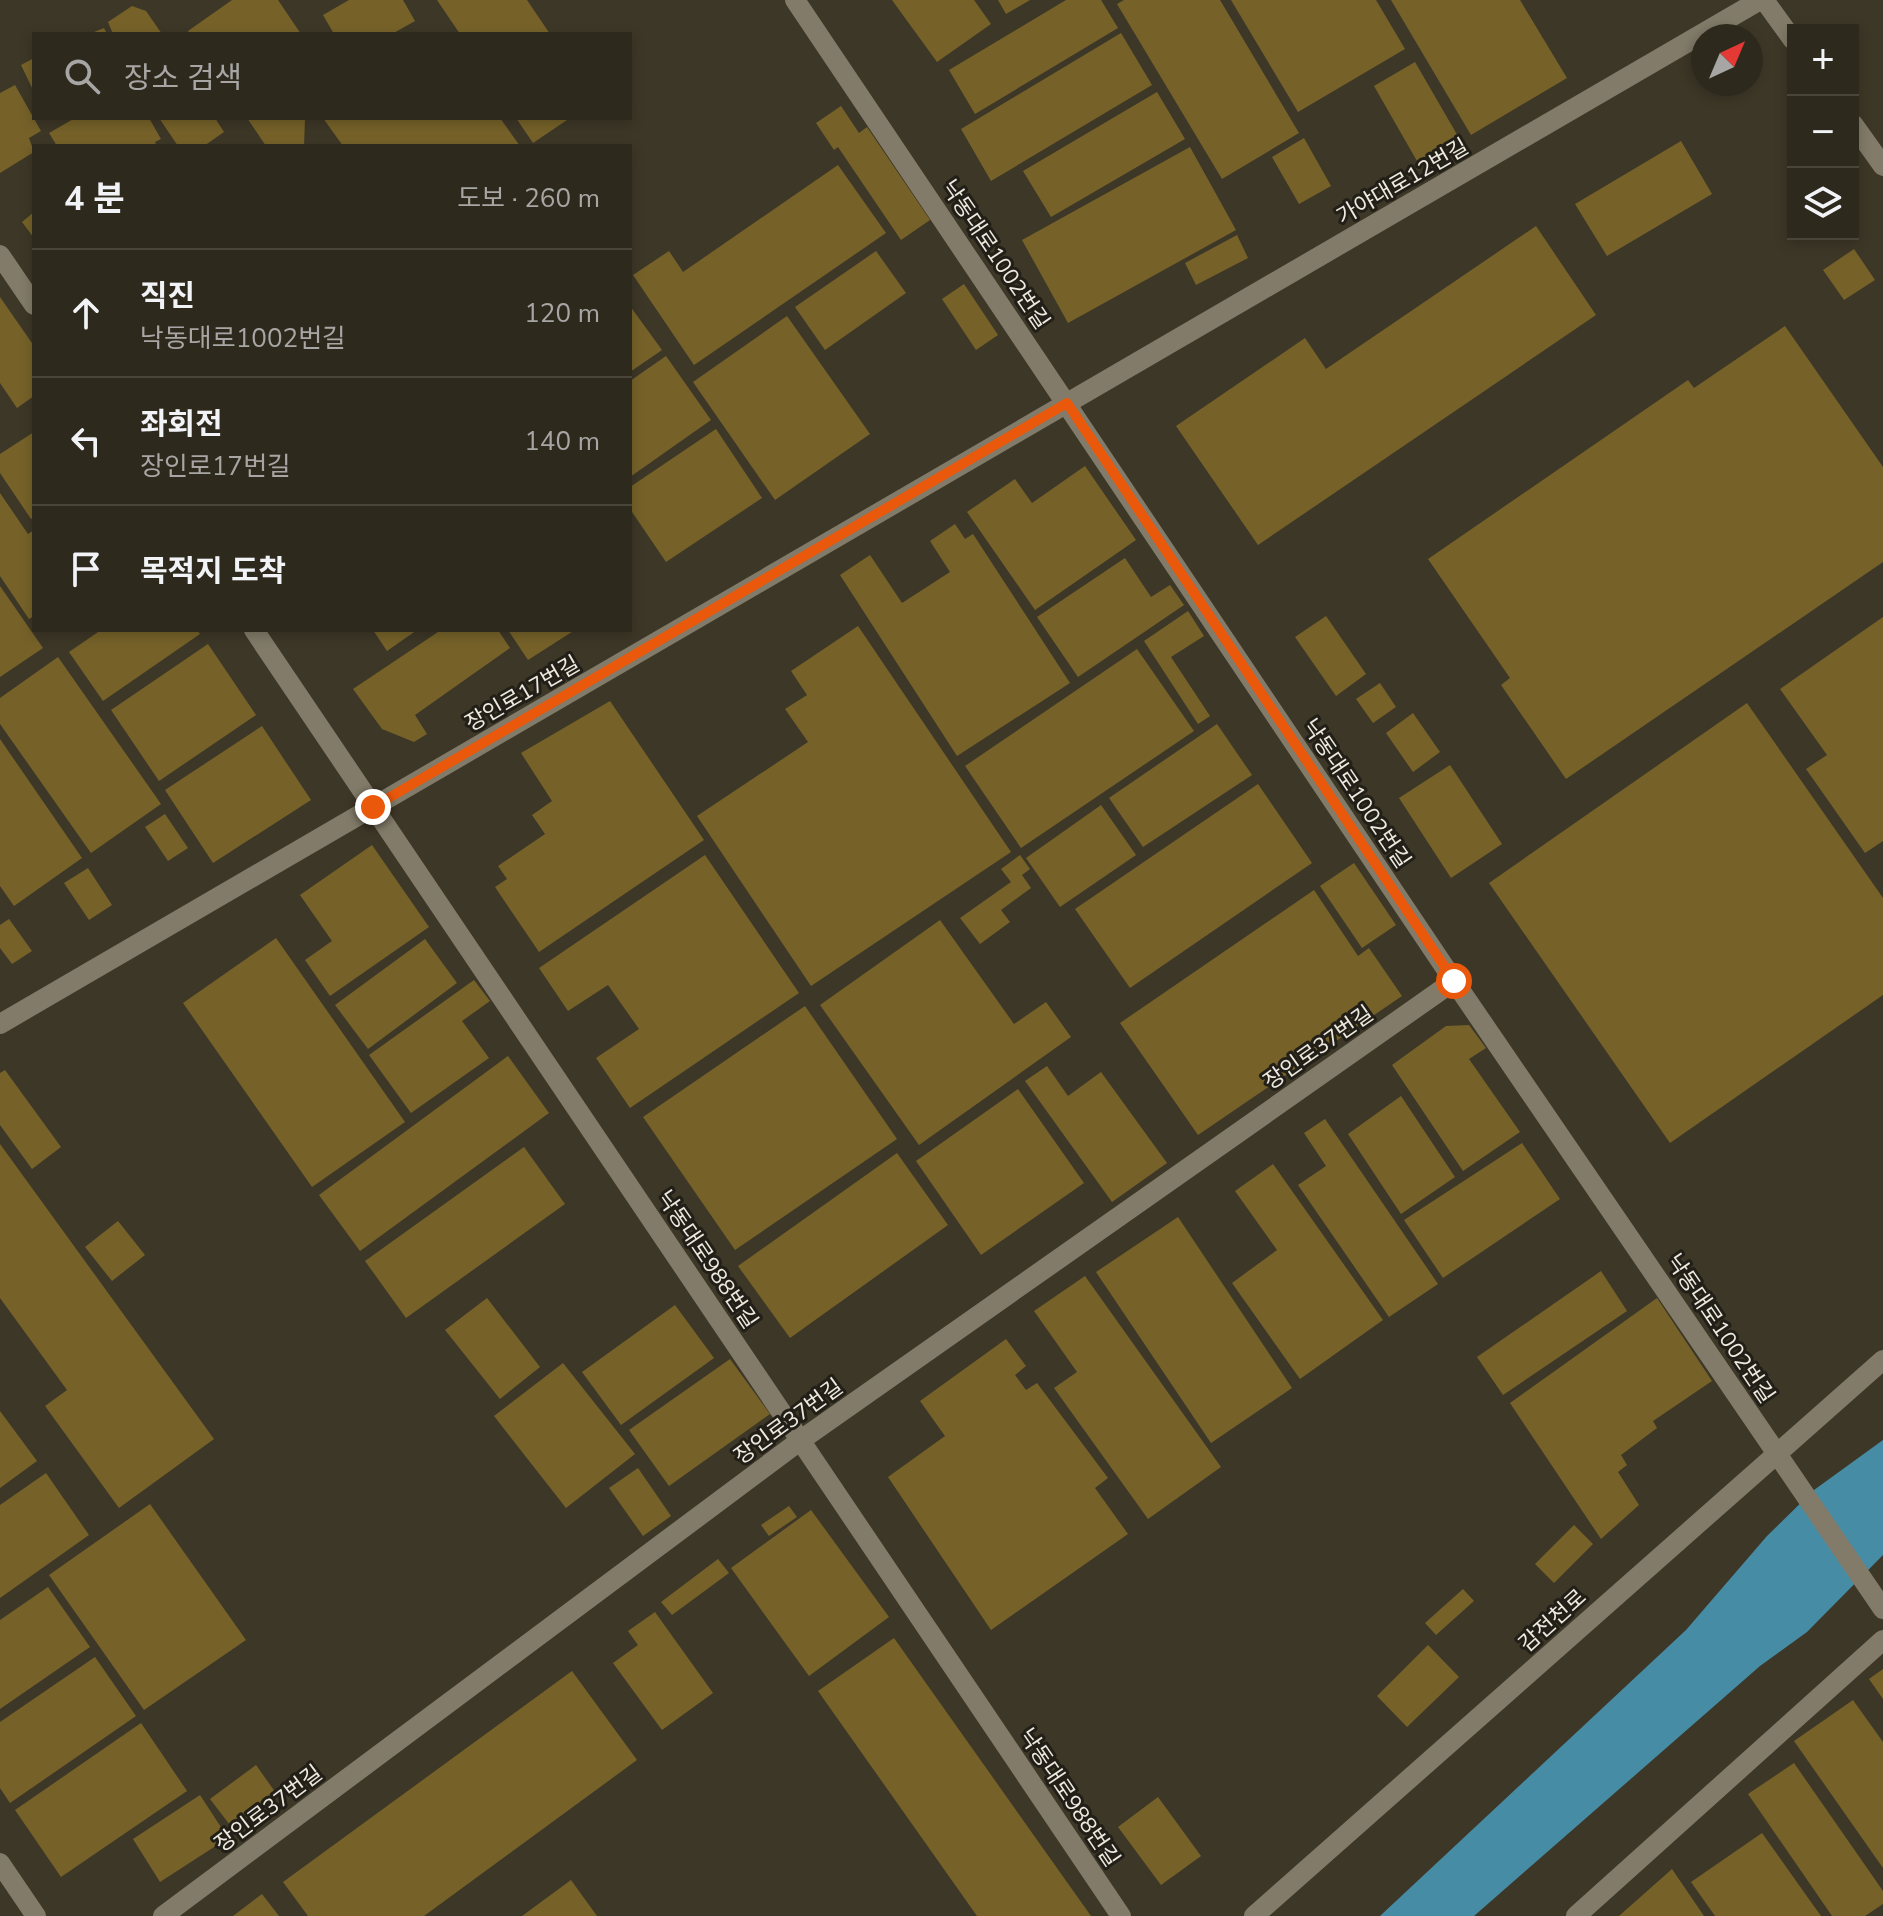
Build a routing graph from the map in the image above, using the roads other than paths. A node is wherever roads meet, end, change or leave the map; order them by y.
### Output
1 (795, 0) edge
2 (1762, 0) edge
3 (1787, 32) edge
4 (1859, 132) edge
5 (1883, 166) edge
6 (0, 255) edge
7 (32, 302) edge
8 (1067, 403) junction
9 (255, 632) edge
10 (373, 807) junction
11 (1454, 981) junction
12 (0, 1024) edge
13 (1883, 1360) edge
14 (801, 1440) junction
15 (1782, 1461) junction
16 (1882, 1608) edge
17 (1883, 1640) edge
18 (0, 1863) edge
19 (36, 1916) edge
20 (163, 1916) edge
21 (1121, 1916) edge
22 (1254, 1916) edge
23 (1576, 1916) edge

1 - 8 street, 낙동대로1002번길
2 - 3 street
2 - 8 street, 가야대로12번길
4 - 5 street
6 - 7 street
8 - 10 street, 장인로17번길
8 - 11 street, 낙동대로1002번길
9 - 10 street, 낙동대로988번길
10 - 12 street, 장인로17번길
10 - 14 street, 낙동대로988번길
11 - 14 street, 장인로37번길
11 - 15 street, 낙동대로1002번길
13 - 15 street, 감전천로
14 - 20 street, 장인로37번길
14 - 21 street, 낙동대로988번길
15 - 16 street, 낙동대로1002번길
15 - 22 street, 감전천로
17 - 23 street
18 - 19 street

